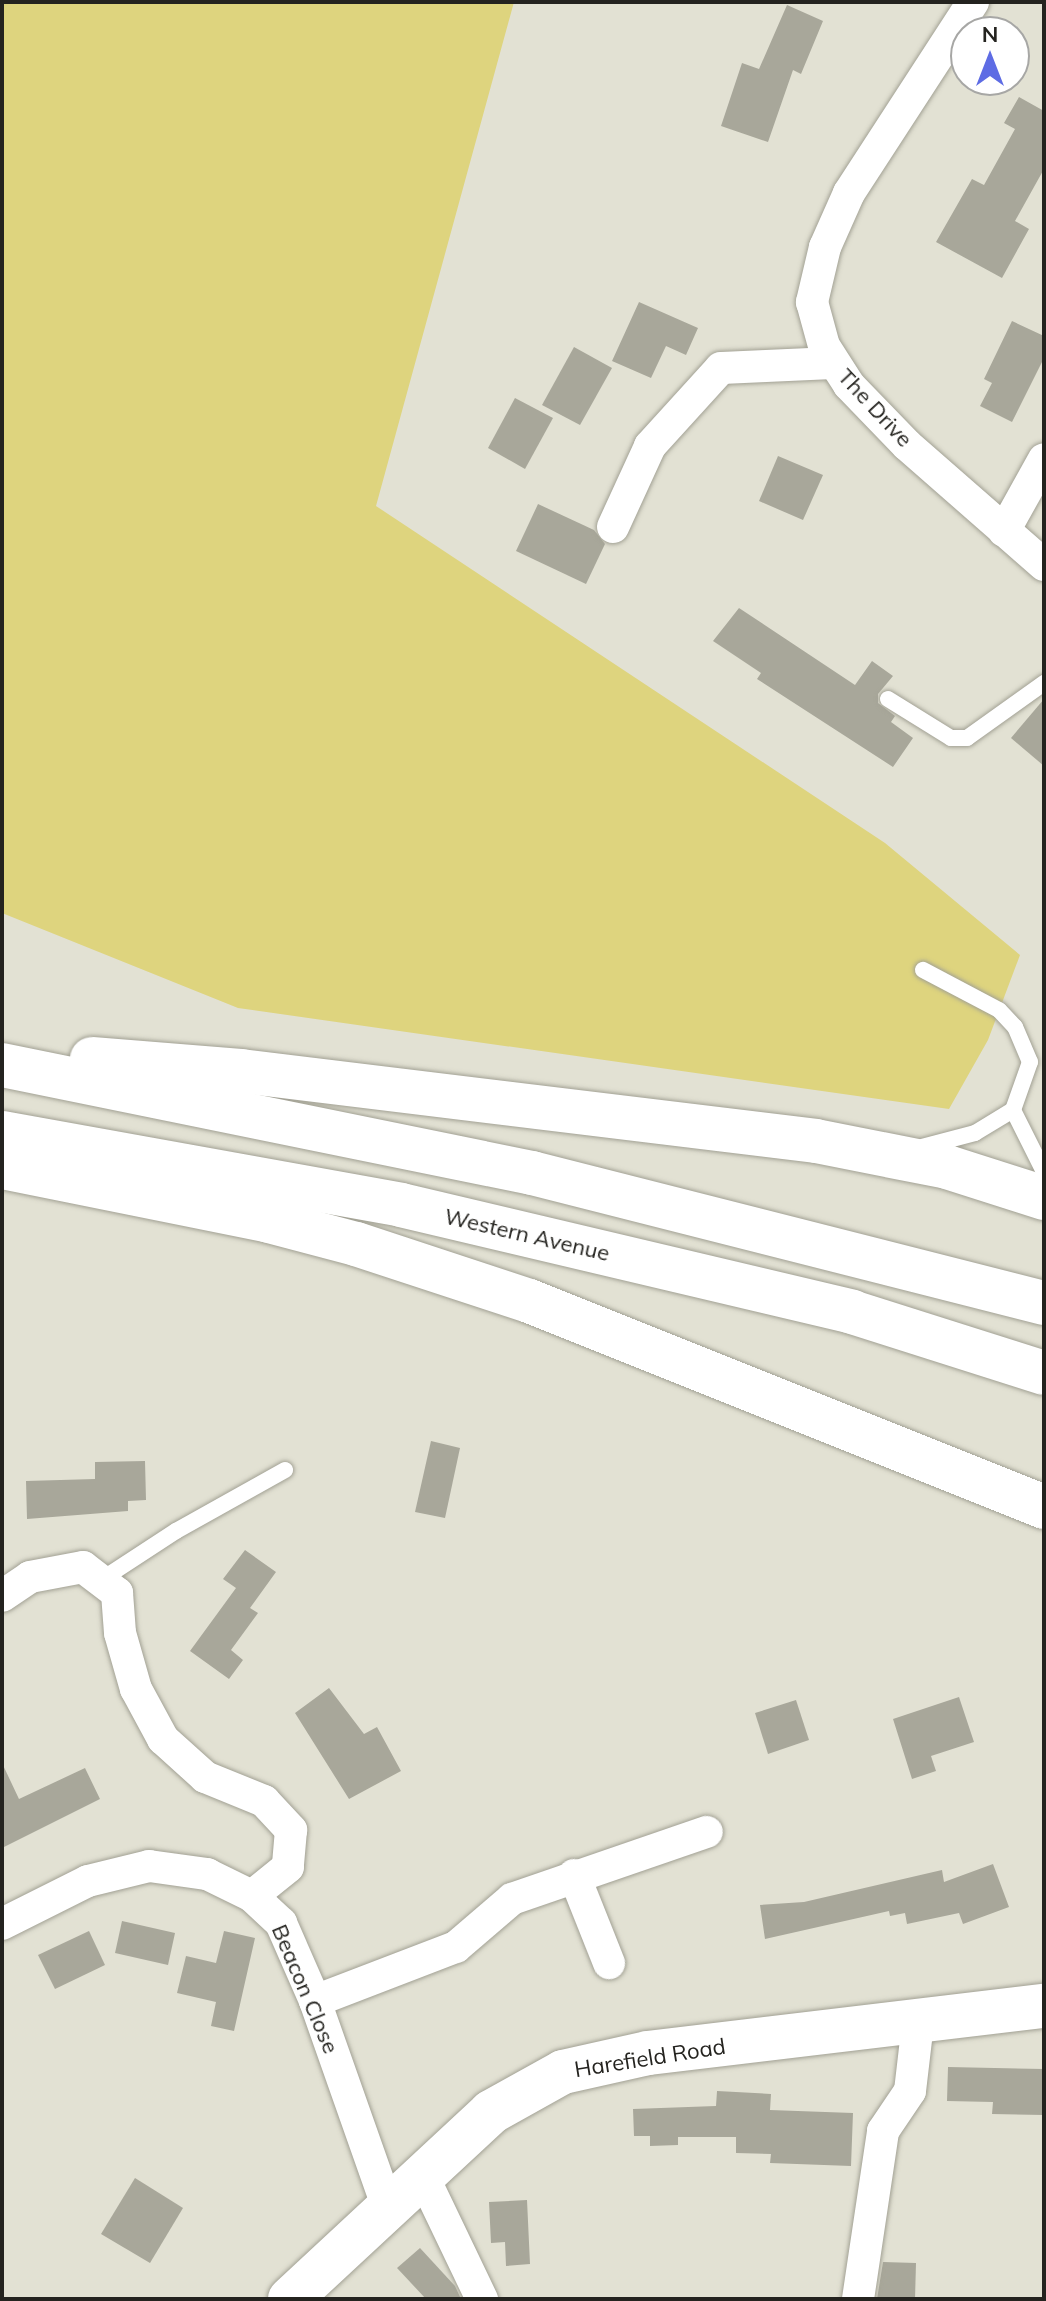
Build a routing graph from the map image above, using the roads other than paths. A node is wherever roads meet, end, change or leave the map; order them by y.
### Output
1 (973, 2) edge
2 (833, 363) junction
3 (1044, 459) edge
4 (613, 527) dead end
5 (1004, 531) junction
6 (1044, 565) edge
7 (1044, 683) edge
8 (888, 699) dead end
9 (923, 970) dead end
10 (2, 1051) edge
11 (2, 1065) edge
12 (1013, 1110) junction
13 (2, 1133) edge
14 (889, 1155) junction
15 (2, 1167) edge
16 (1044, 1172) edge
17 (1044, 1198) edge
18 (1044, 1303) edge
19 (1044, 1373) edge
20 (285, 1470) dead end
21 (1044, 1507) edge
22 (101, 1580) junction
23 (2, 1596) edge
24 (707, 1832) dead end
25 (574, 1875) junction
26 (252, 1896) junction
27 (2, 1924) edge
28 (609, 1963) dead end
29 (315, 2001) junction
30 (1044, 2006) edge
31 (918, 2023) junction
32 (422, 2174) junction
33 (387, 2206) junction
34 (290, 2299) edge
35 (482, 2299) edge
36 (858, 2299) edge

1 - 2 street, The Drive
2 - 4 street
2 - 5 street, The Drive
3 - 5 street
5 - 6 street, The Drive
7 - 8 lane
9 - 12 lane
10 - 14 main road
11 - 18 main road
12 - 14 lane
12 - 16 lane
13 - 19 main road, Western Avenue
14 - 17 main road
15 - 21 main road
20 - 22 lane
22 - 23 street
22 - 26 street
24 - 25 street
25 - 28 street
25 - 29 street
26 - 27 street, Beacon Close
26 - 29 street, Beacon Close
29 - 33 street, Beacon Close
30 - 31 main road, Harefield Road
31 - 32 main road, Harefield Road
31 - 36 street
32 - 33 main road, Harefield Road
32 - 35 street
33 - 34 main road, Harefield Road

